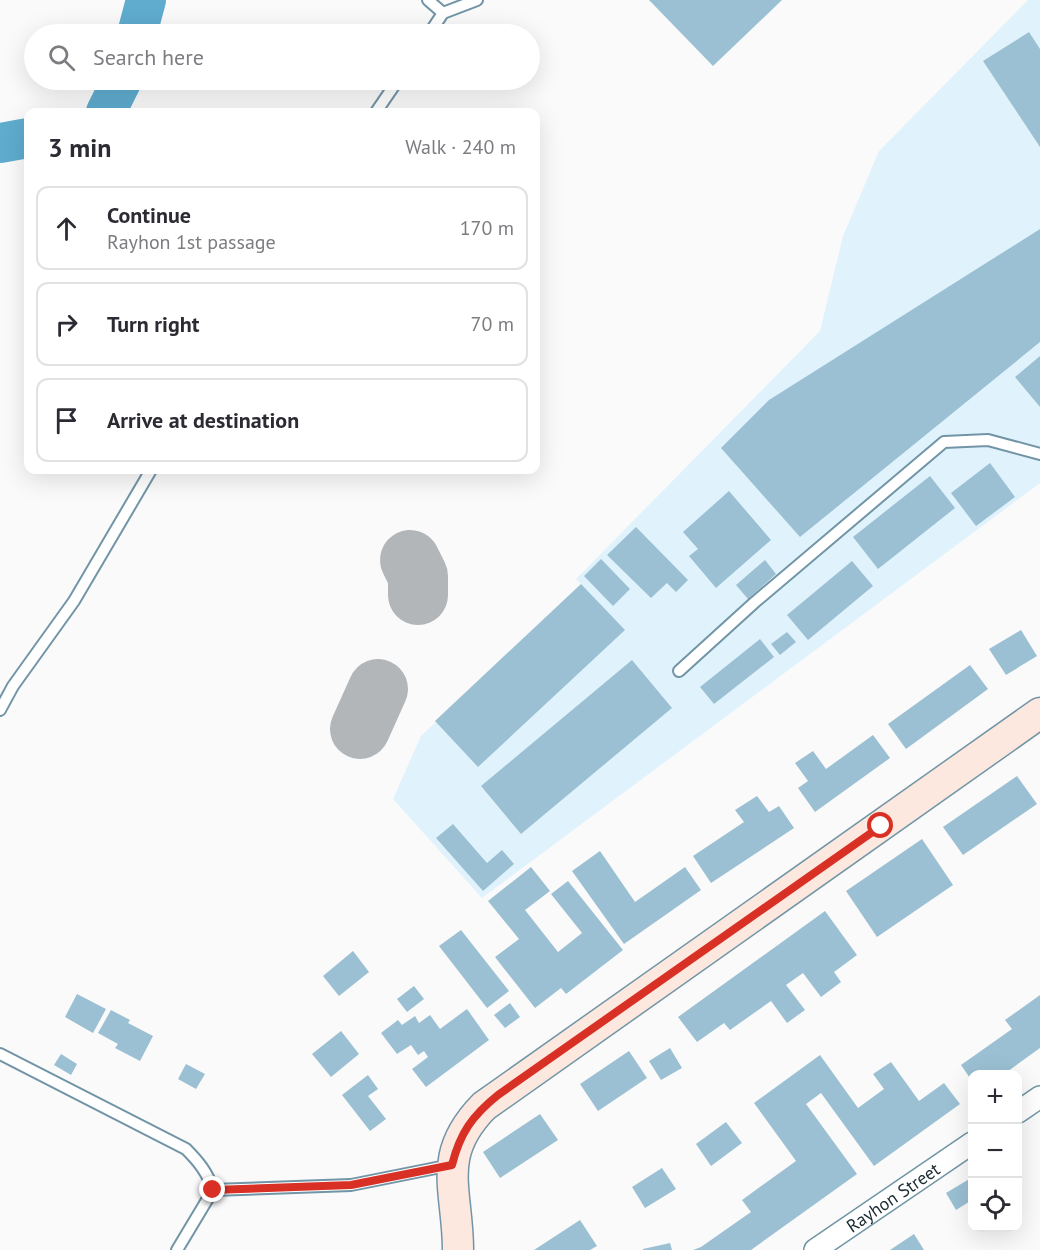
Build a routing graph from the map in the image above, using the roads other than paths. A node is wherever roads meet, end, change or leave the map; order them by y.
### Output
1 (428, 0) edge
2 (477, 0) edge
3 (443, 14) junction
4 (436, 24) edge
5 (391, 90) edge
6 (379, 108) edge
7 (1040, 454) edge
8 (149, 474) edge
9 (680, 671) dead end
10 (0, 710) edge
11 (1040, 713) edge
12 (0, 1054) edge
13 (1040, 1097) edge
14 (1022, 1109) edge
15 (968, 1146) edge
16 (452, 1165) junction
17 (213, 1190) junction
18 (177, 1250) edge
19 (458, 1250) edge
20 (815, 1250) edge

1 - 3 lane
2 - 3 lane
3 - 4 lane
5 - 6 lane
7 - 9 lane
8 - 10 lane
11 - 16 street
12 - 17 lane
13 - 14 street
15 - 20 street, Rayhon Street
16 - 17 lane
16 - 19 street
17 - 18 lane

